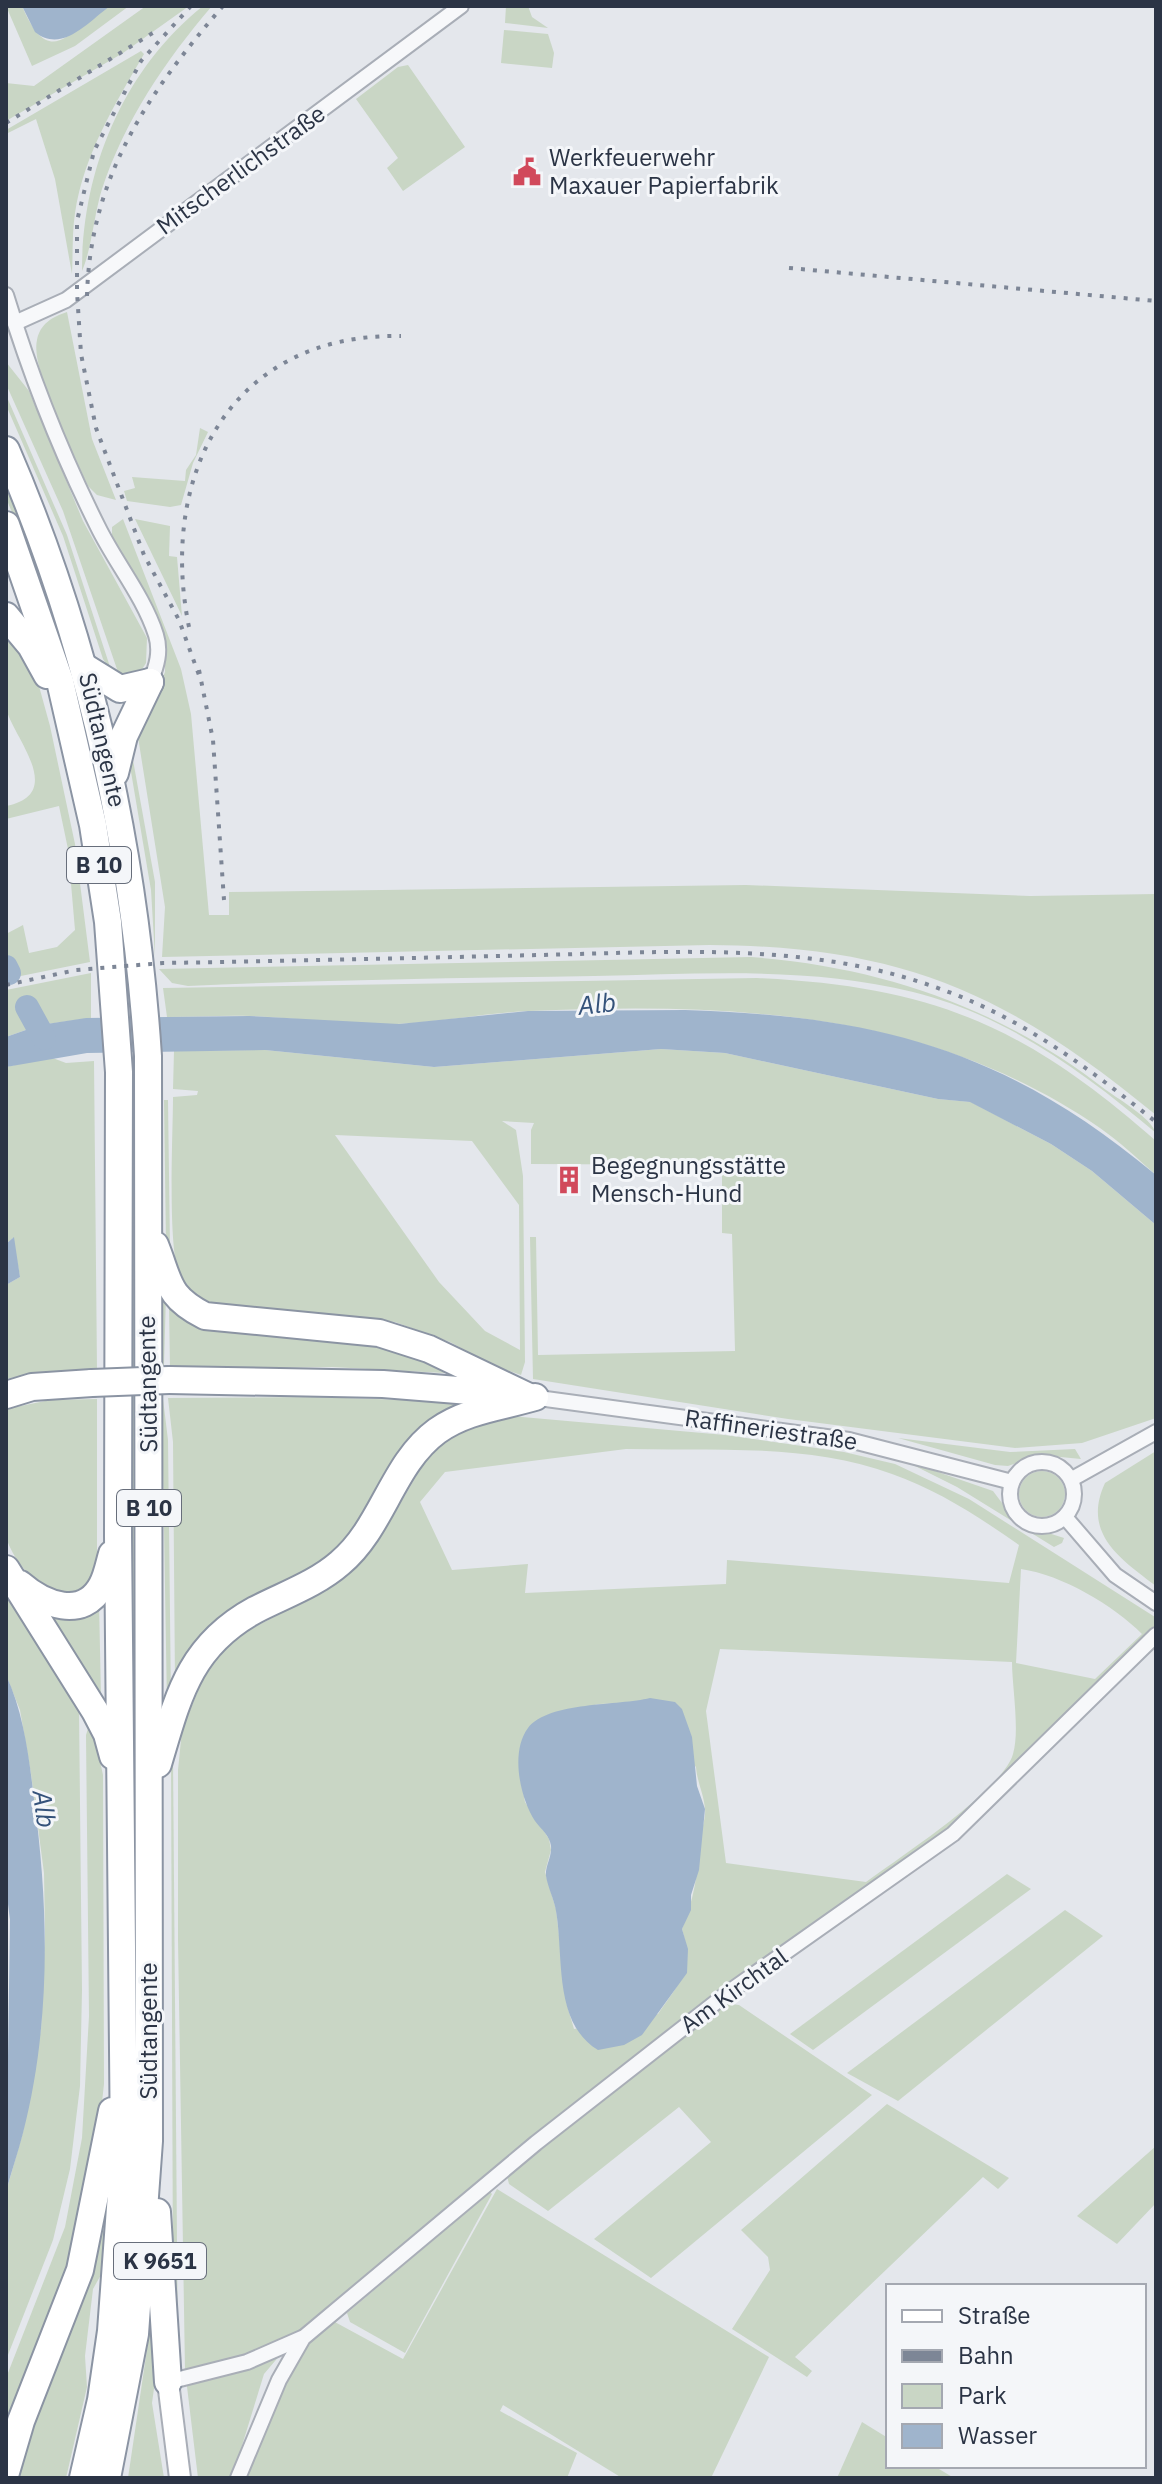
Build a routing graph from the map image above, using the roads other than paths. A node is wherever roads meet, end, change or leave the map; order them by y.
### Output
1 (461, 6) edge
2 (6, 295) edge
3 (15, 323) junction
4 (6, 450) edge
5 (6, 525) edge
6 (6, 616) edge
7 (86, 668) junction
8 (150, 682) junction
9 (73, 730) junction
10 (113, 781) junction
11 (146, 1221) junction
12 (6, 1395) edge
13 (531, 1397) junction
14 (1156, 1432) edge
15 (1072, 1479) junction
16 (1012, 1482) junction
17 (1065, 1517) junction
18 (118, 1536) junction
19 (6, 1568) edge
20 (1156, 1603) edge
21 (1156, 1635) edge
22 (149, 1794) junction
23 (122, 1796) junction
24 (123, 2036) junction
25 (149, 2141) junction
26 (303, 2338) junction
27 (168, 2382) junction
28 (6, 2472) edge
29 (83, 2478) edge
30 (107, 2478) edge
31 (180, 2478) edge
32 (238, 2478) edge

1 - 3 street, Mitscherlichstraße
2 - 3 street
3 - 8 street
4 - 7 highway, Südtangente / B 10
5 - 9 highway, Südtangente / B 10
6 - 9 highway
7 - 8 highway
7 - 10 highway, Südtangente / B 10
8 - 10 highway
9 - 18 highway, Südtangente / B 10
10 - 11 highway, Südtangente / B 10
11 - 13 highway
11 - 22 highway, Südtangente / B 10
12 - 13 highway, bridge
13 - 16 street, Raffineriestraße
13 - 22 highway
14 - 15 street
15 - 16 street
15 - 17 street
16 - 17 street
17 - 20 street
18 - 19 highway
18 - 23 highway, Südtangente / B 10
19 - 23 highway
21 - 26 street, Am Kirchtal
22 - 25 highway, Südtangente / B 10
23 - 24 highway, Südtangente / B 10
24 - 28 highway, K 9651
24 - 29 highway, Südtangente / B 10
25 - 27 highway, K 9651
25 - 30 highway, Südtangente / B 10
26 - 27 street, Am Kirchtal
26 - 32 street, Am Kirchtal
27 - 31 main road, K 9651

